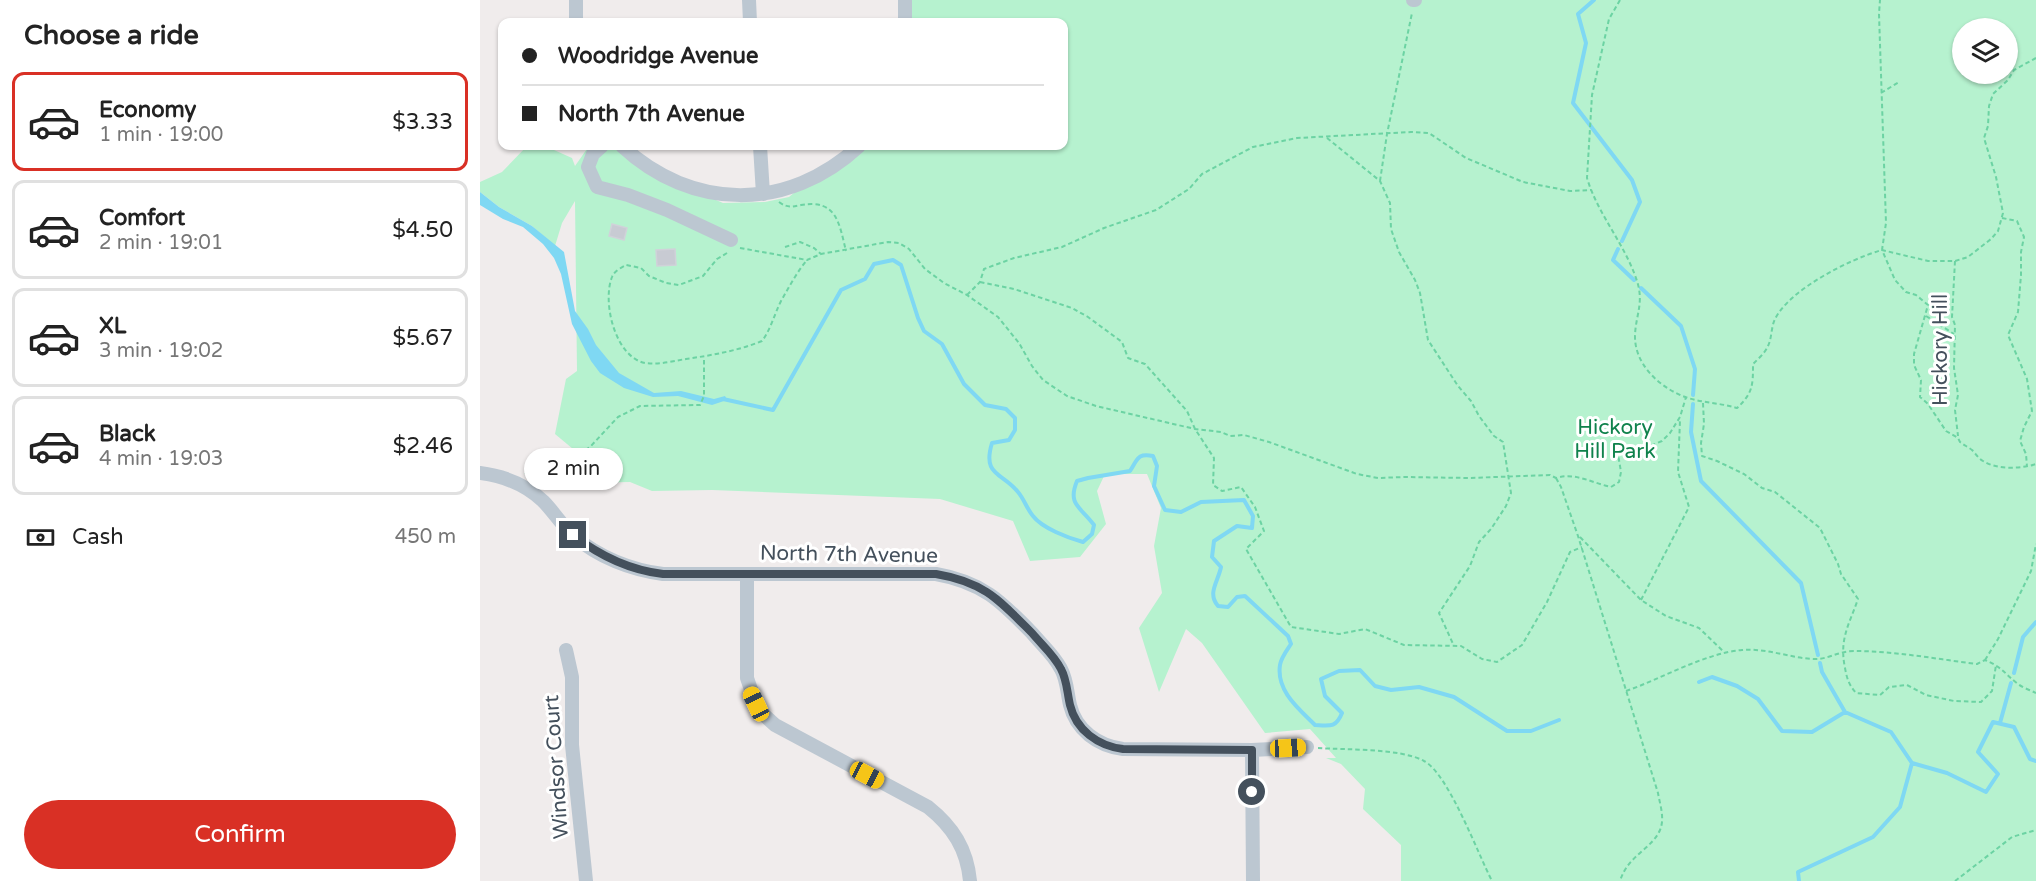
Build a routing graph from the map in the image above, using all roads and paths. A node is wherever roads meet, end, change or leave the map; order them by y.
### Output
1 (576, 0) edge
2 (749, 0) edge
3 (905, 0) edge
4 (1414, 0) edge
5 (1620, 0) edge
6 (1880, 0) edge
7 (576, 18) edge
8 (750, 18) edge
9 (905, 18) edge
10 (2036, 58) edge
11 (1899, 82) dead end
12 (1881, 93) junction
13 (1387, 134) junction
14 (1326, 137) junction
15 (597, 150) edge
16 (627, 150) edge
17 (761, 150) edge
18 (854, 150) edge
19 (1380, 181) junction
20 (1591, 190) junction
21 (768, 193) junction
22 (2002, 218) junction
23 (732, 247) junction
24 (785, 247) dead end
25 (1882, 250) junction
26 (846, 251) junction
27 (821, 254) junction
28 (807, 260) junction
29 (1955, 261) junction
30 (980, 282) junction
31 (967, 295) junction
32 (1926, 316) junction
33 (1954, 334) junction
34 (704, 357) junction
35 (1686, 397) junction
36 (1703, 402) junction
37 (1680, 417) junction
38 (1195, 429) junction
39 (1958, 438) junction
40 (2036, 464) edge
41 (2027, 467) junction
42 (480, 473) edge
43 (1507, 477) junction
44 (1556, 478) junction
45 (519, 484) junction
46 (1578, 536) junction
47 (2036, 544) edge
48 (1582, 547) junction
49 (747, 574) junction
50 (1641, 600) junction
51 (1454, 646) junction
52 (566, 650) dead end
53 (1841, 651) junction
54 (1725, 653) junction
55 (1985, 660) junction
56 (1996, 665) junction
57 (1626, 691) junction
58 (2036, 693) edge
59 (1306, 747) joint
60 (1252, 750) junction
61 (2036, 830) edge
62 (586, 881) edge
63 (970, 881) edge
64 (1252, 881) edge
65 (1492, 881) edge
66 (1620, 881) edge
67 (1955, 881) edge

1 - 7 street
2 - 8 street
3 - 9 street
4 - 13 path
5 - 20 path
6 - 12 path
10 - 22 path
11 - 12 path
12 - 25 path
13 - 14 path
13 - 19 path
13 - 20 path
14 - 19 path
14 - 30 path
15 - 23 street
16 - 21 street
17 - 21 street
18 - 21 street
19 - 43 path
20 - 35 path
21 - 26 path
22 - 29 path
22 - 41 path
23 - 28 path
23 - 34 path
24 - 27 path
25 - 29 path
25 - 32 path
25 - 36 path
26 - 27 path
26 - 31 path
27 - 28 path
28 - 34 path
29 - 33 path, Hickory Hill
30 - 31 path
30 - 38 path
31 - 38 path
32 - 33 path
32 - 39 path
33 - 39 path, Hickory Hill
34 - 45 path
35 - 36 path
35 - 37 path
36 - 53 path
37 - 44 path
37 - 50 path
38 - 43 path
38 - 51 path
39 - 41 path
40 - 41 path
42 - 45 street, North 7th Avenue
43 - 44 path
43 - 51 path
44 - 46 path
45 - 49 street, North 7th Avenue
46 - 48 path
46 - 50 path
47 - 55 path
48 - 51 path
48 - 57 path
49 - 60 street, North 7th Avenue
49 - 63 street
50 - 54 path
52 - 62 street, Windsor Court
53 - 54 path
53 - 55 path
53 - 56 path
54 - 57 path
55 - 56 path
56 - 58 path
57 - 66 path
59 - 60 street, North 7th Avenue
59 - 65 path
60 - 64 street
61 - 67 path

